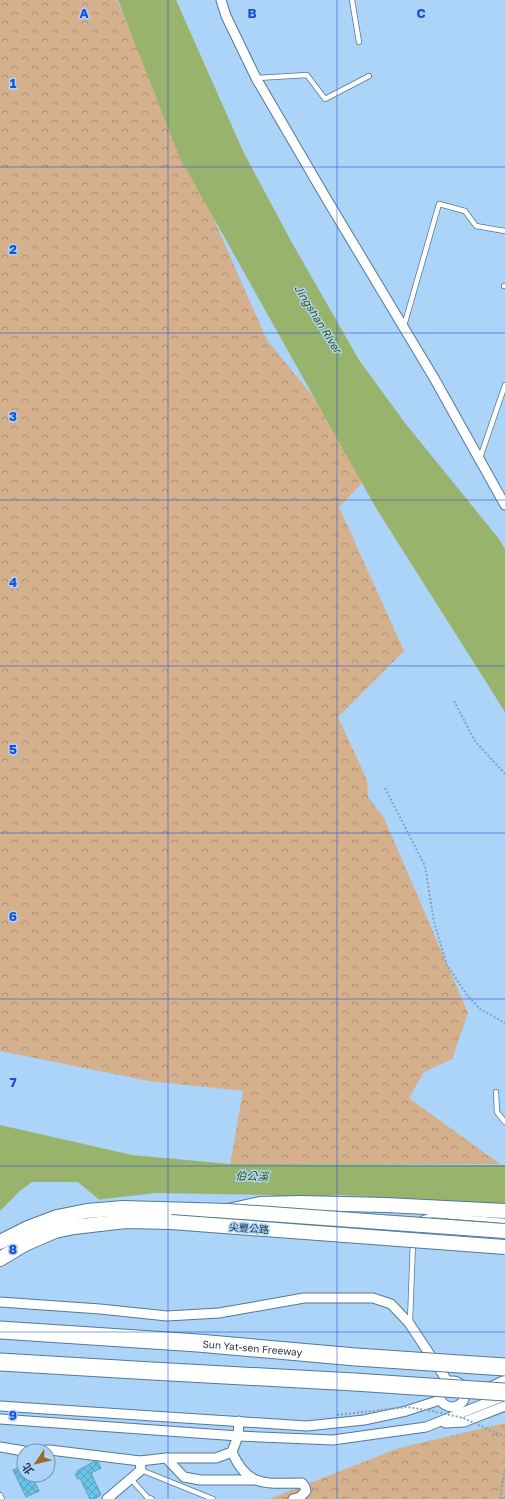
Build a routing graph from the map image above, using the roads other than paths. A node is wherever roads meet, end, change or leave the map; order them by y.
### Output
1 (221, 0) edge
2 (352, 0) edge
3 (359, 42) dead end
4 (369, 76) dead end
5 (256, 78) junction
6 (505, 231) edge
7 (404, 326) junction
8 (505, 385) edge
9 (480, 460) junction
10 (505, 505) edge
11 (496, 1092) dead end
12 (505, 1122) edge
13 (228, 1211) junction
14 (505, 1211) edge
15 (505, 1221) edge
16 (413, 1228) dead end
17 (505, 1231) edge
18 (413, 1236) dead end
19 (0, 1242) edge
20 (505, 1247) edge
21 (0, 1259) edge
22 (0, 1302) edge
23 (409, 1323) junction
24 (0, 1330) edge
25 (0, 1362) edge
26 (505, 1367) edge
27 (505, 1380) edge
28 (448, 1382) junction
29 (505, 1394) edge
30 (440, 1400) junction
31 (463, 1400) junction
32 (0, 1406) edge
33 (505, 1406) edge
34 (0, 1419) edge
35 (239, 1421) junction
36 (439, 1423) junction
37 (238, 1436) junction
38 (1, 1449) edge
39 (16, 1450) edge
40 (56, 1451) edge
41 (232, 1452) junction
42 (166, 1458) junction
43 (141, 1466) junction
44 (131, 1479) junction
45 (254, 1480) junction
46 (0, 1495) edge
47 (2, 1499) edge
48 (107, 1499) edge
49 (152, 1499) edge
50 (214, 1499) edge
51 (293, 1499) edge

1 - 5 street
2 - 3 lane
4 - 5 lane
5 - 7 street
6 - 7 lane
7 - 9 street
8 - 9 lane
9 - 10 street
11 - 12 lane
13 - 14 main road, bridge
13 - 17 main road, 尖豐公路, bridge
13 - 19 main road, 尖豐公路
15 - 16 lane
18 - 23 lane
20 - 21 main road, 尖豐公路, bridge
22 - 23 street
23 - 28 street
24 - 26 highway, Sun Yat-sen Freeway, bridge
25 - 29 highway, bridge
27 - 31 street
28 - 30 street
28 - 31 street
29 - 36 street
30 - 31 street
30 - 35 street
32 - 35 street
33 - 36 street
34 - 37 street
35 - 37 street
36 - 37 street
37 - 41 street
38 - 39 street
40 - 43 street
41 - 42 street
41 - 45 street
42 - 43 street
42 - 45 street
43 - 44 street
43 - 50 lane
44 - 48 street
44 - 49 lane
45 - 51 street
46 - 47 lane

